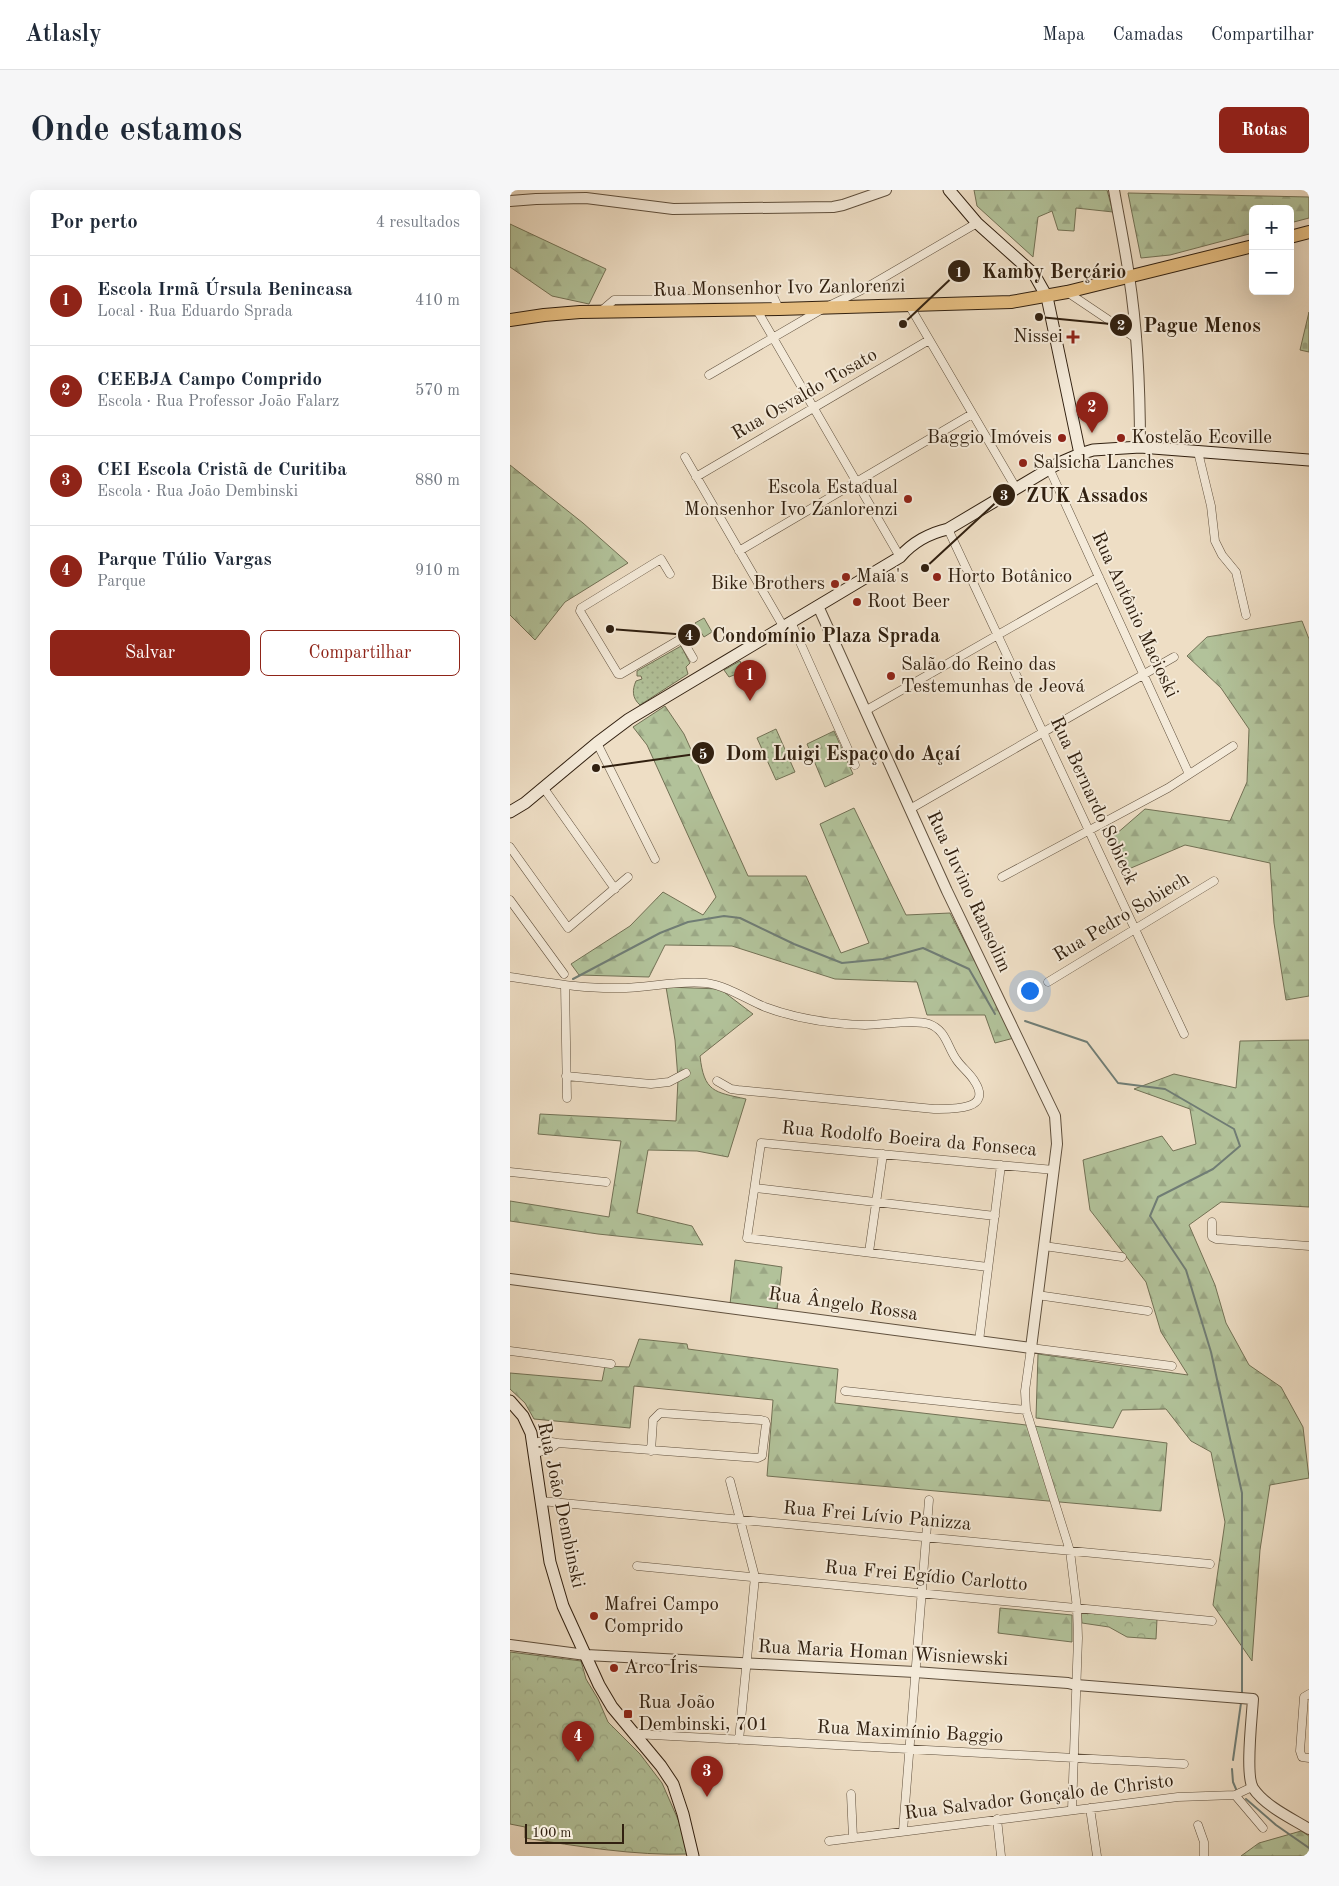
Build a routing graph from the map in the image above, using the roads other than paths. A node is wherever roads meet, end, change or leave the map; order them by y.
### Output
1 (886, 190) edge
2 (949, 190) edge
3 (962, 190) edge
4 (1114, 190) edge
5 (510, 201) edge
6 (961, 205) junction
7 (977, 223) junction
8 (1309, 232) edge
9 (1294, 236) edge
10 (1249, 247) edge
11 (1130, 277) junction
12 (1067, 292) junction
13 (1047, 297) junction
14 (909, 305) junction
15 (824, 308) junction
16 (779, 309) junction
17 (757, 310) junction
18 (600, 312) junction
19 (510, 320) edge
20 (773, 338) junction
21 (1136, 339) junction
22 (929, 340) junction
23 (709, 375) dead end
24 (814, 408) junction
25 (972, 414) junction
26 (1140, 447) junction
27 (1198, 452) junction
28 (1080, 454) junction
29 (685, 457) dead end
30 (1309, 460) edge
31 (1049, 468) junction
32 (696, 477) junction
33 (856, 482) junction
34 (1016, 488) junction
35 (948, 529) junction
36 (739, 551) junction
37 (900, 557) junction
38 (670, 574) dead end
39 (1099, 577) junction
40 (818, 606) junction
41 (1246, 615) dead end
42 (787, 624) junction
43 (997, 635) junction
44 (1174, 657) dead end
45 (693, 658) dead end
46 (1144, 674) junction
47 (865, 711) junction
48 (1043, 732) junction
49 (597, 742) junction
50 (1233, 746) dead end
51 (855, 765) dead end
52 (1189, 774) junction
53 (543, 787) junction
54 (525, 803) junction
55 (910, 809) junction
56 (510, 812) edge
57 (510, 820) edge
58 (1089, 830) junction
59 (510, 847) edge
60 (655, 859) dead end
61 (628, 877) dead end
62 (1002, 878) dead end
63 (1214, 881) dead end
64 (615, 889) junction
65 (510, 900) edge
66 (1135, 930) junction
67 (564, 974) dead end
68 (510, 977) edge
69 (1048, 982) dead end
70 (565, 985) junction
71 (1184, 1034) dead end
72 (686, 1073) dead end
73 (566, 1076) junction
74 (717, 1081) dead end
75 (566, 1098) dead end
76 (882, 1154) junction
77 (1001, 1165) junction
78 (1054, 1170) junction
79 (510, 1172) edge
80 (606, 1182) dead end
81 (754, 1188) junction
82 (876, 1202) junction
83 (995, 1216) junction
84 (1212, 1222) dead end
85 (1044, 1246) junction
86 (1309, 1246) edge
87 (869, 1252) junction
88 (1122, 1257) dead end
89 (988, 1267) junction
90 (510, 1278) edge
91 (1037, 1295) junction
92 (1148, 1311) dead end
93 (979, 1341) junction
94 (1031, 1348) junction
95 (510, 1351) edge
96 (610, 1364) dead end
97 (1172, 1366) dead end
98 (845, 1391) dead end
99 (510, 1401) edge
100 (1026, 1410) junction
101 (533, 1448) junction
102 (651, 1451) junction
103 (730, 1481) dead end
104 (929, 1500) dead end
105 (541, 1501) junction
106 (740, 1520) junction
107 (926, 1538) junction
108 (1070, 1551) junction
109 (1210, 1564) dead end
110 (637, 1566) dead end
111 (755, 1577) junction
112 (922, 1593) junction
113 (1077, 1608) junction
114 (1212, 1621) dead end
115 (510, 1646) edge
116 (586, 1655) junction
117 (747, 1664) junction
118 (916, 1672) junction
119 (1076, 1685) junction
120 (1309, 1694) edge
121 (634, 1734) junction
122 (739, 1740) junction
123 (910, 1749) junction
124 (1074, 1758) junction
125 (1309, 1758) edge
126 (1184, 1764) dead end
127 (1252, 1787) junction
128 (851, 1794) dead end
129 (1235, 1795) junction
130 (1090, 1808) junction
131 (1072, 1810) junction
132 (997, 1819) junction
133 (1198, 1825) dead end
134 (1263, 1828) dead end
135 (1309, 1829) edge
136 (903, 1831) junction
137 (853, 1838) junction
138 (829, 1841) dead end
139 (693, 1856) edge
140 (1001, 1856) edge
141 (1097, 1856) edge
142 (1204, 1856) edge

1 - 5 street
2 - 6 main road
3 - 6 main road
4 - 11 street
6 - 7 main road
7 - 13 main road
7 - 15 street
8 - 9 main road
10 - 11 main road, Rua Monsenhor Ivo Zanlorenzi
11 - 12 main road, Rua Monsenhor Ivo Zanlorenzi
11 - 21 street
12 - 13 main road, Rua Monsenhor Ivo Zanlorenzi
12 - 21 street
13 - 14 main road, Rua Monsenhor Ivo Zanlorenzi
13 - 28 main road
14 - 15 main road, Rua Monsenhor Ivo Zanlorenzi
14 - 22 street
15 - 16 main road, Rua Monsenhor Ivo Zanlorenzi
15 - 20 street
16 - 17 main road, Rua Monsenhor Ivo Zanlorenzi
16 - 18 street
17 - 18 main road, Rua Monsenhor Ivo Zanlorenzi
17 - 20 street
18 - 19 main road, Rua Monsenhor Ivo Zanlorenzi
20 - 23 street
20 - 24 street
21 - 26 street
22 - 24 street, Rua Osvaldo Tosato
22 - 25 street
24 - 32 street, Rua Osvaldo Tosato
24 - 33 street
25 - 33 street
25 - 34 street
26 - 27 main road
26 - 28 main road
27 - 30 main road
27 - 41 street
28 - 31 main road
29 - 32 street
31 - 34 main road
31 - 39 street, Rua Antônio Macioski
32 - 36 street
33 - 36 street
33 - 37 street
34 - 35 main road
35 - 37 main road
35 - 43 street, Rua Bernardo Sobieck
36 - 42 street
37 - 40 main road
38 - 45 street
39 - 43 street
39 - 46 street, Rua Antônio Macioski
40 - 42 main road
40 - 47 street, Rua Juvino Ransolim
42 - 49 main road
42 - 51 street
43 - 47 street
43 - 48 street, Rua Bernardo Sobieck
44 - 46 street
46 - 48 street
46 - 52 street, Rua Antônio Macioski
47 - 55 street, Rua Juvino Ransolim
48 - 55 street
48 - 58 street, Rua Bernardo Sobieck
49 - 53 main road
49 - 60 street
50 - 52 street
52 - 58 street
53 - 54 main road
53 - 64 street
54 - 56 main road
54 - 57 main road
55 - 78 street, Rua Juvino Ransolim
58 - 62 street
58 - 66 street, Rua Bernardo Sobieck
59 - 64 street
61 - 64 street
63 - 66 street, Rua Pedro Sobiech
65 - 67 street
66 - 69 street, Rua Pedro Sobiech
66 - 71 street, Rua Bernardo Sobieck
68 - 70 street
70 - 73 street
70 - 74 street
72 - 73 street
73 - 75 street
76 - 77 street, Rua Rodolfo Boeira da Fonseca
76 - 81 street, Rua Rodolfo Boeira da Fonseca
76 - 82 street
77 - 78 street, Rua Rodolfo Boeira da Fonseca
77 - 83 street
78 - 85 street, Rua Juvino Ransolim
79 - 80 street
81 - 82 street
81 - 87 street
82 - 83 street
82 - 87 street
83 - 89 street
84 - 86 street
85 - 88 street
85 - 91 street, Rua Juvino Ransolim
87 - 89 street
89 - 93 street
90 - 93 street, Rua Ângelo Rossa
91 - 92 street
91 - 94 street, Rua Juvino Ransolim
93 - 94 street, Rua Ângelo Rossa
94 - 97 street, Rua Ângelo Rossa
94 - 100 street
95 - 96 street
98 - 100 street
99 - 101 main road, Rua João Dembinski
100 - 108 street
101 - 102 street
101 - 105 main road, Rua João Dembinski
102 - 102 street
103 - 106 street
104 - 107 street
105 - 106 street, Rua Frei Lívio Panizza
105 - 116 main road, Rua João Dembinski
106 - 107 street, Rua Frei Lívio Panizza
106 - 111 street
107 - 108 street, Rua Frei Lívio Panizza
107 - 112 street
108 - 109 street, Rua Frei Lívio Panizza
108 - 113 street
110 - 111 street, Rua Frei Egídio Carlotto
111 - 112 street, Rua Frei Egídio Carlotto
111 - 117 street
112 - 113 street, Rua Frei Egídio Carlotto
112 - 118 street
113 - 114 street, Rua Frei Egídio Carlotto
113 - 119 street
115 - 116 street, Rua Maria Homan Wisniewski
116 - 117 street, Rua Maria Homan Wisniewski
116 - 121 main road, Rua João Dembinski
117 - 118 street, Rua Maria Homan Wisniewski
117 - 122 street
118 - 119 street, Rua Maria Homan Wisniewski
118 - 123 street
119 - 124 street
119 - 127 street, Rua Maria Homan Wisniewski
120 - 125 street
121 - 122 street, Rua Maximínio Baggio
121 - 139 main road, Rua João Dembinski
122 - 123 street, Rua Maximínio Baggio
123 - 124 street, Rua Maximínio Baggio
123 - 136 street
124 - 126 street, Rua Maximínio Baggio
124 - 131 street
127 - 129 street, Rua Salvador Gonçalo de Christo
127 - 135 street
128 - 137 street
129 - 130 street, Rua Salvador Gonçalo de Christo
129 - 134 street
130 - 131 street, Rua Salvador Gonçalo de Christo
130 - 141 street
131 - 132 street, Rua Salvador Gonçalo de Christo
132 - 136 street, Rua Salvador Gonçalo de Christo
132 - 140 street
133 - 142 street
136 - 137 street, Rua Salvador Gonçalo de Christo
137 - 138 street, Rua Salvador Gonçalo de Christo

